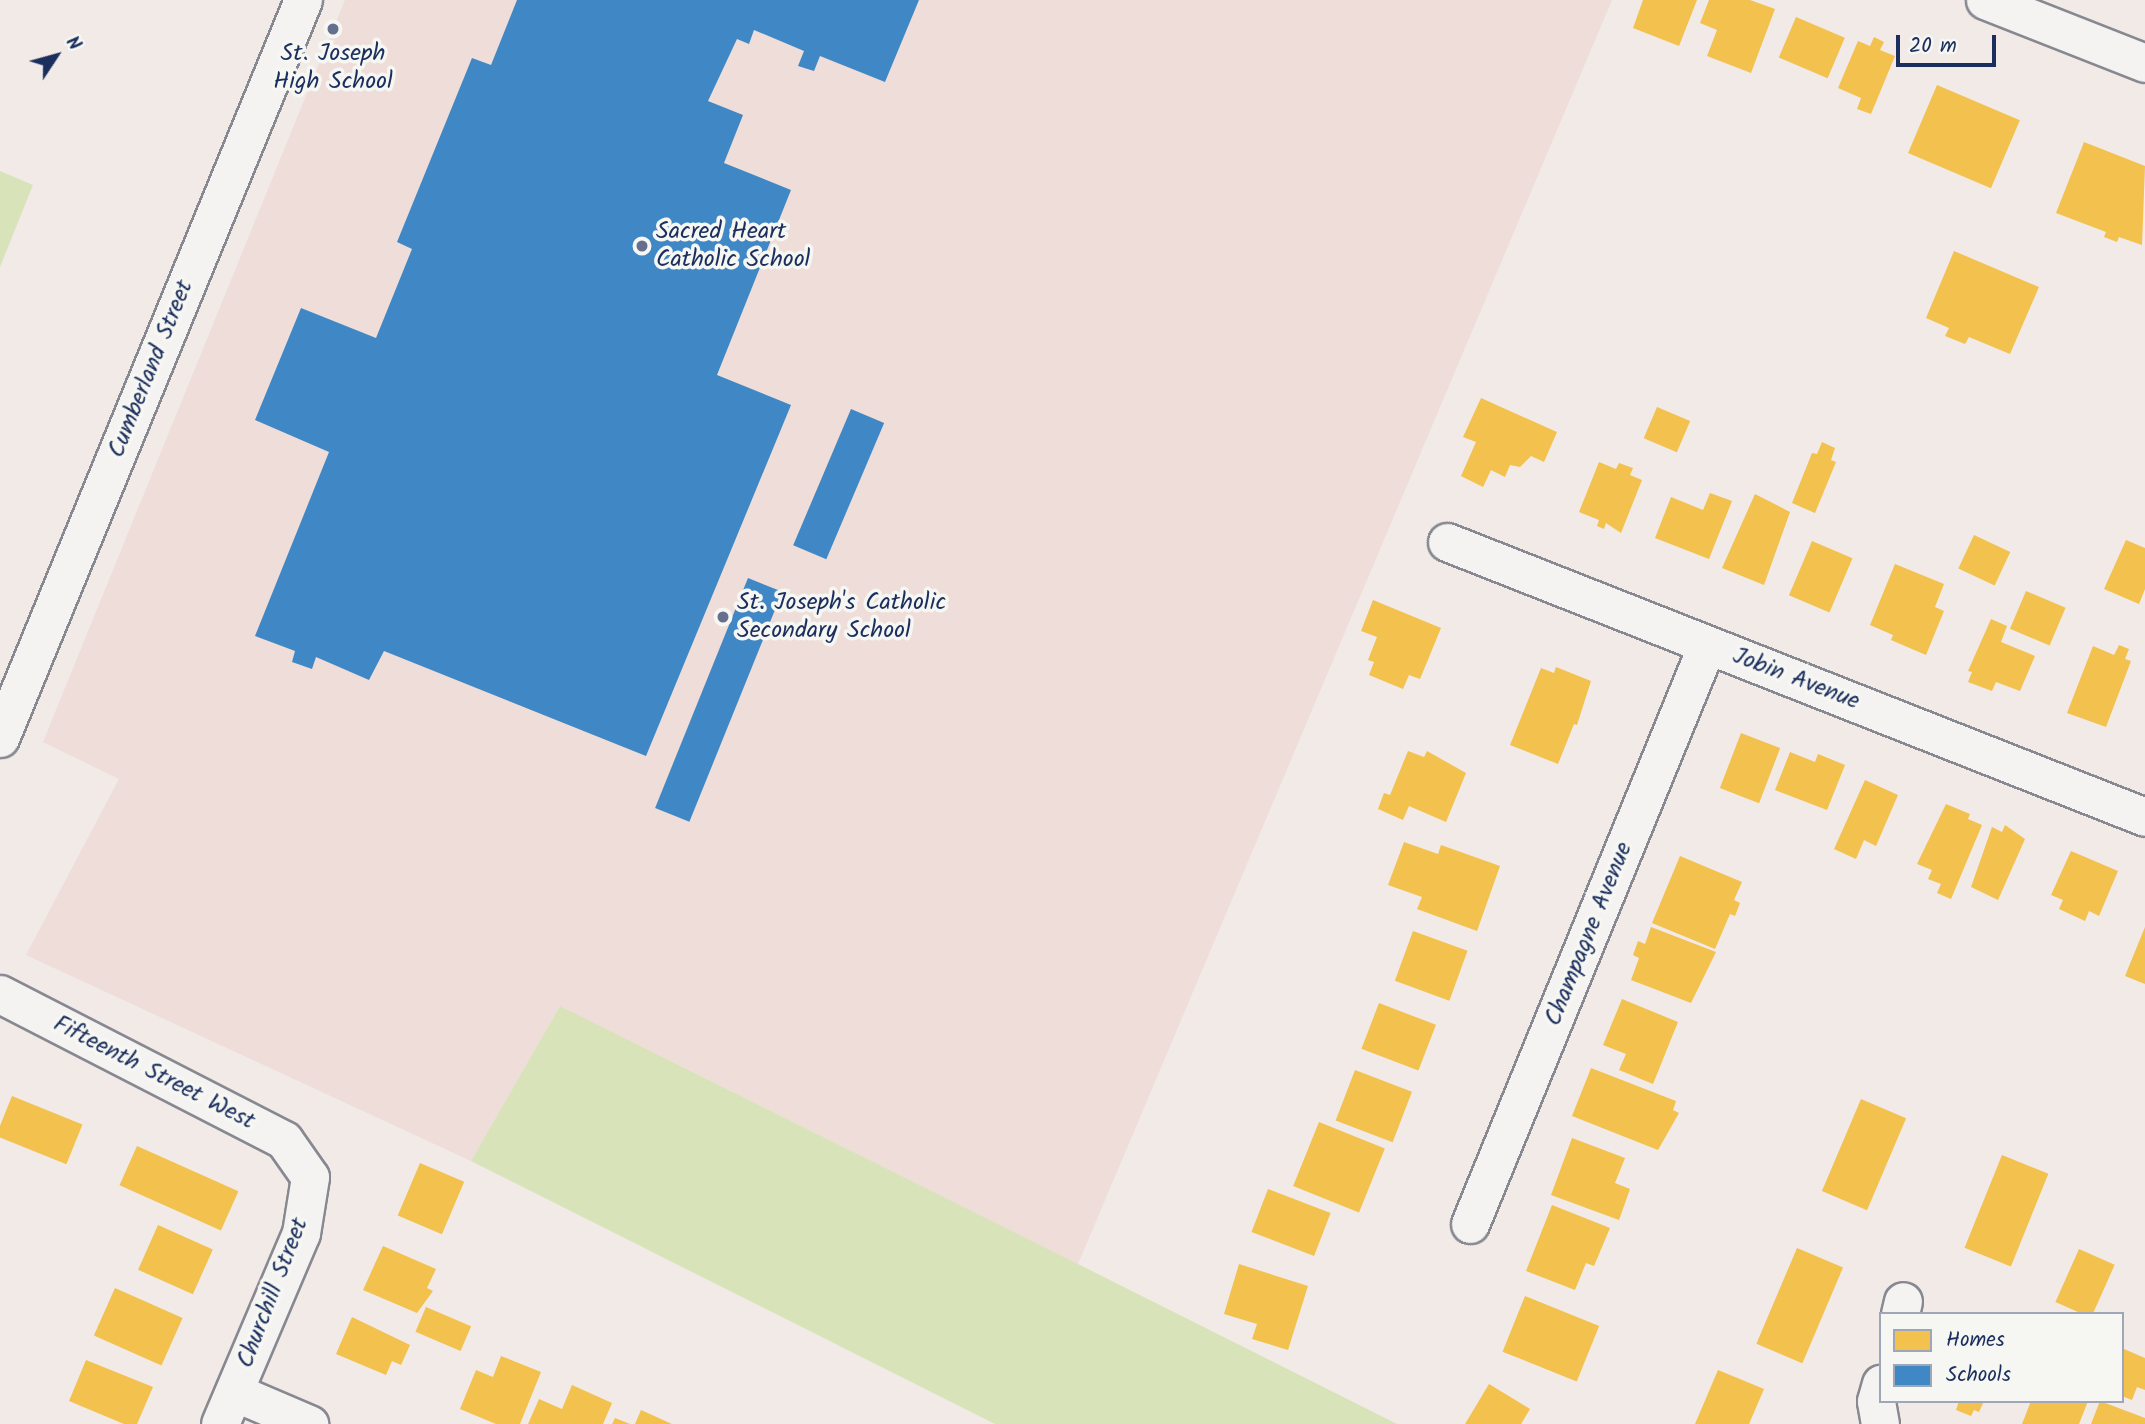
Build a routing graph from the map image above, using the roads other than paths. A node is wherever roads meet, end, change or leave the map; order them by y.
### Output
1 (303, 0) edge
2 (1984, 0) edge
3 (2145, 63) edge
4 (1447, 542) dead end
5 (1707, 645) junction
6 (0, 738) edge
7 (2145, 817) edge
8 (0, 994) edge
9 (299, 1161) joint
10 (1470, 1224) dead end
11 (1879, 1391) edge
12 (227, 1408) edge
13 (309, 1424) edge
14 (1880, 1424) edge

1 - 6 street, Cumberland Street
2 - 3 street
4 - 5 street, Jobin Avenue
5 - 7 street, Jobin Avenue
5 - 10 street, Champagne Avenue
8 - 9 street, Fifteenth Street West
9 - 12 street, Churchill Street
11 - 14 street
12 - 13 street

